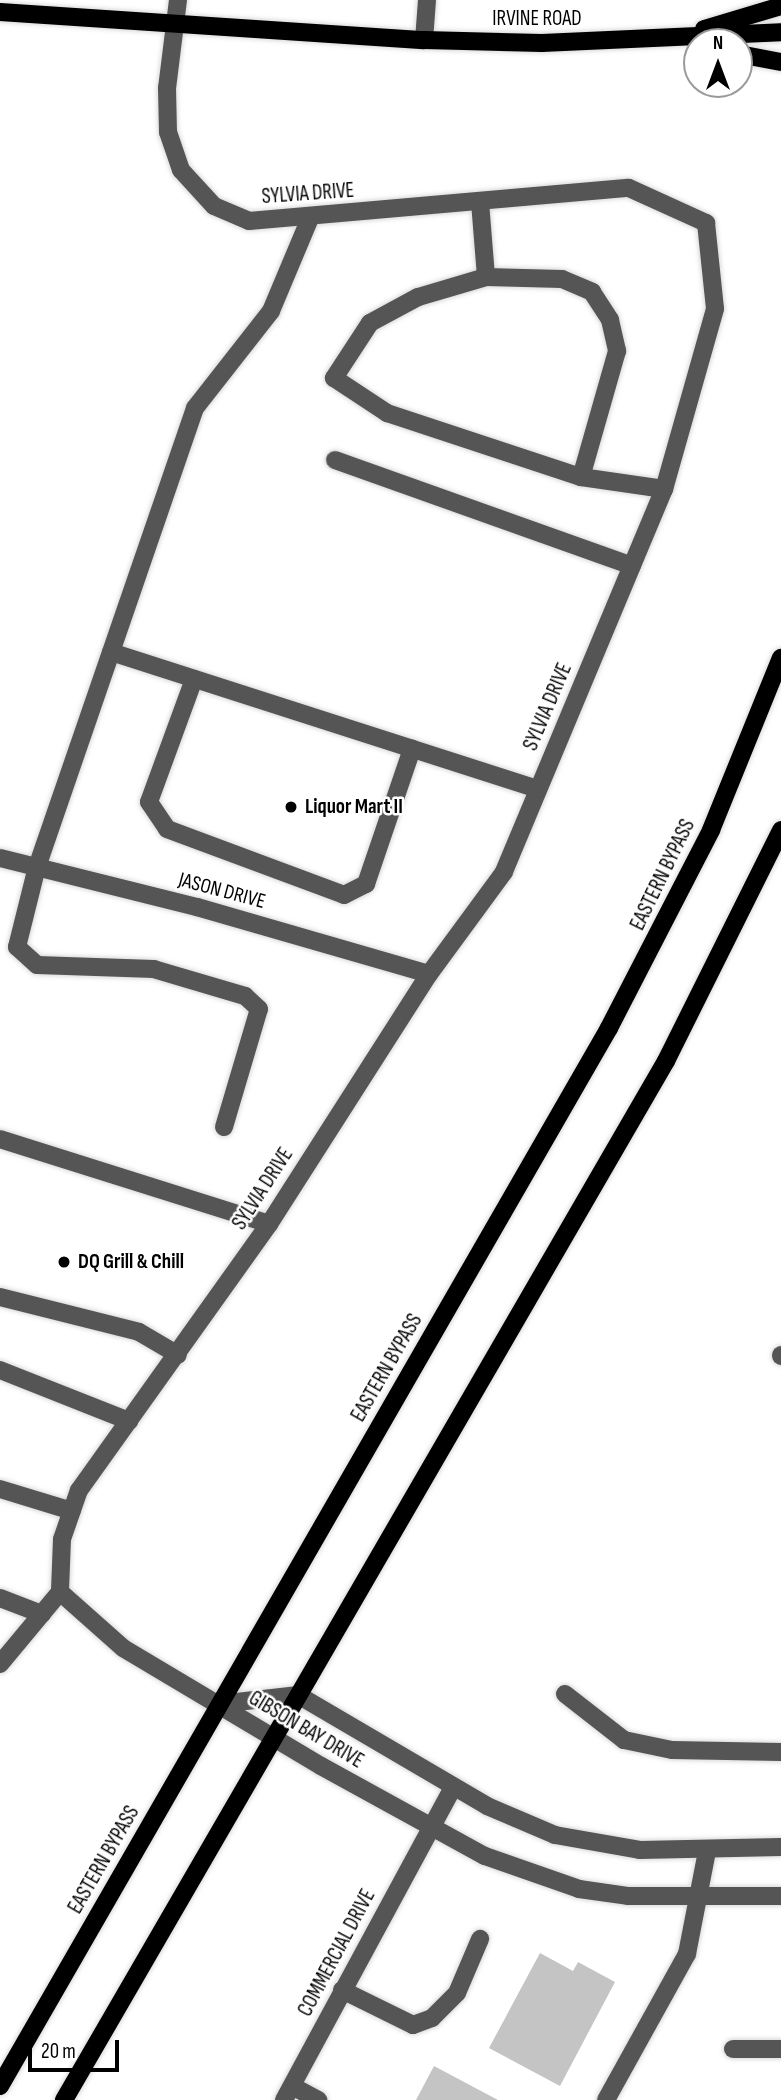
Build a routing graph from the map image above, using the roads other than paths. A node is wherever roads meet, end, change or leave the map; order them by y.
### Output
1 (178, 0) edge
2 (428, 0) edge
3 (781, 6) edge
4 (0, 12) edge
5 (175, 25) junction
6 (781, 32) edge
7 (670, 39) junction
8 (424, 40) junction
9 (683, 42) edge
10 (753, 57) edge
11 (781, 62) edge
12 (480, 202) junction
13 (310, 218) junction
14 (486, 277) junction
15 (335, 460) dead end
16 (581, 477) junction
17 (664, 489) junction
18 (632, 566) junction
19 (111, 652) junction
20 (781, 658) edge
21 (194, 679) junction
22 (412, 749) junction
23 (538, 789) junction
24 (781, 830) edge
25 (0, 858) edge
26 (37, 867) junction
27 (429, 974) junction
28 (225, 1127) dead end
29 (0, 1139) edge
30 (269, 1224) junction
31 (0, 1297) edge
32 (178, 1355) junction
33 (0, 1370) edge
34 (129, 1421) junction
35 (0, 1489) edge
36 (72, 1511) junction
37 (60, 1592) junction
38 (0, 1598) edge
39 (42, 1615) junction
40 (0, 1664) edge
41 (565, 1694) dead end
42 (298, 1695) junction
43 (219, 1704) junction
44 (274, 1737) junction
45 (781, 1752) edge
46 (453, 1787) junction
47 (430, 1828) junction
48 (781, 1847) edge
49 (707, 1852) junction
50 (781, 1896) edge
51 (701, 1899) junction
52 (480, 1939) dead end
53 (342, 1990) junction
54 (733, 2049) dead end
55 (781, 2049) edge
56 (0, 2086) edge
57 (288, 2093) edge
58 (64, 2100) edge
59 (318, 2100) edge
60 (606, 2100) edge

1 - 5 street, SYLVIA DRIVE
2 - 8 street
3 - 7 main road
4 - 5 main road, IRVINE ROAD
5 - 8 main road, IRVINE ROAD
5 - 13 street, SYLVIA DRIVE
6 - 7 main road, IRVINE ROAD
7 - 8 main road, IRVINE ROAD
7 - 9 main road
10 - 11 main road
12 - 13 street, SYLVIA DRIVE
12 - 14 street
12 - 17 street, SYLVIA DRIVE
13 - 19 street
14 - 16 street
14 - 16 street
15 - 18 street
16 - 17 street
17 - 18 street, SYLVIA DRIVE
18 - 23 street, SYLVIA DRIVE
19 - 21 street
19 - 26 street
20 - 43 main road, EASTERN BYPASS
21 - 22 street
21 - 22 street
22 - 23 street
23 - 27 street, SYLVIA DRIVE
24 - 42 main road
25 - 26 street, JASON DRIVE
26 - 27 street, JASON DRIVE
26 - 28 street
27 - 30 street, SYLVIA DRIVE
29 - 30 street
30 - 32 street, SYLVIA DRIVE
31 - 32 street
32 - 34 street, SYLVIA DRIVE
33 - 34 street
34 - 36 street, SYLVIA DRIVE
35 - 36 street
36 - 37 street, SYLVIA DRIVE
37 - 39 street
37 - 43 street
38 - 39 street
39 - 40 street
41 - 45 street
42 - 43 street, GIBSON BAY DRIVE
42 - 44 main road
42 - 46 street, GIBSON BAY DRIVE
43 - 44 street, GIBSON BAY DRIVE
43 - 56 main road, EASTERN BYPASS
44 - 47 street, GIBSON BAY DRIVE
44 - 58 main road
46 - 47 street, COMMERCIAL DRIVE
46 - 49 street, GIBSON BAY DRIVE
47 - 51 street, GIBSON BAY DRIVE
47 - 53 street, COMMERCIAL DRIVE
48 - 49 street, GIBSON BAY DRIVE
49 - 51 street
50 - 51 street, GIBSON BAY DRIVE
51 - 60 street
52 - 53 street
53 - 57 street, COMMERCIAL DRIVE
54 - 55 street
57 - 59 street

